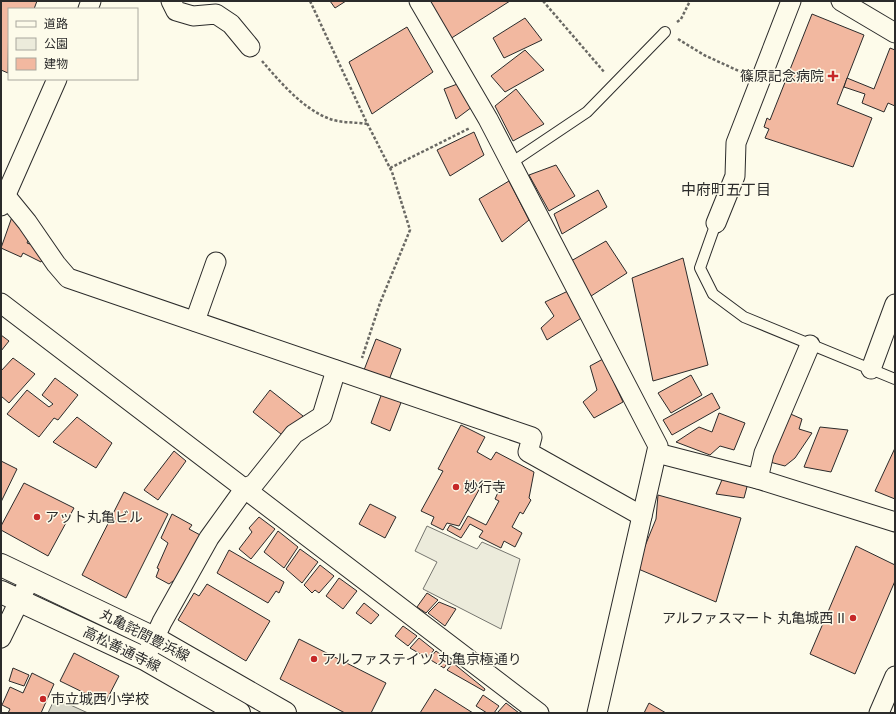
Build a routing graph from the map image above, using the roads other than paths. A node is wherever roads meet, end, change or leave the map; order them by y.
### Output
1 (171, 1) edge
2 (419, 1) edge
3 (791, 1) edge
4 (841, 1) edge
5 (894, 29) edge
6 (665, 32) road end
7 (250, 47) road end
8 (57, 80) edge
9 (511, 163) junction
10 (3, 201) edge
11 (716, 223) joint
12 (216, 262) dead end
13 (1, 303) edge
14 (895, 304) edge
15 (195, 322) junction
16 (810, 345) junction
17 (870, 369) junction
18 (336, 370) junction
19 (895, 379) edge
20 (657, 453) junction
21 (758, 479) junction
22 (245, 488) junction
23 (642, 516) junction
24 (895, 522) edge
25 (1, 565) edge
26 (30, 579) junction
27 (10, 597) edge
28 (1, 638) edge
29 (156, 639) junction
30 (145, 659) junction
31 (895, 676) edge
32 (239, 713) edge
33 (285, 713) edge
34 (540, 713) edge
35 (597, 713) edge
36 (880, 713) edge

1 - 7 street
2 - 9 street
3 - 11 street
4 - 5 street
6 - 9 lane
8 - 10 street
9 - 20 street
10 - 15 street
11 - 16 lane
12 - 15 street
13 - 22 street
14 - 17 street
15 - 18 street
16 - 17 lane
16 - 21 street
17 - 19 lane
18 - 22 street
18 - 23 street
20 - 21 street
20 - 23 street
21 - 24 street
22 - 29 street
22 - 34 street
23 - 35 street
25 - 26 main road, 丸亀詫間豊浜線
26 - 27 street
26 - 29 main road, 丸亀詫間豊浜線
27 - 28 street
27 - 30 main road, 高松善通寺線
29 - 30 street
29 - 33 main road, 丸亀詫間豊浜線
30 - 32 main road, 高松善通寺線
31 - 36 street

